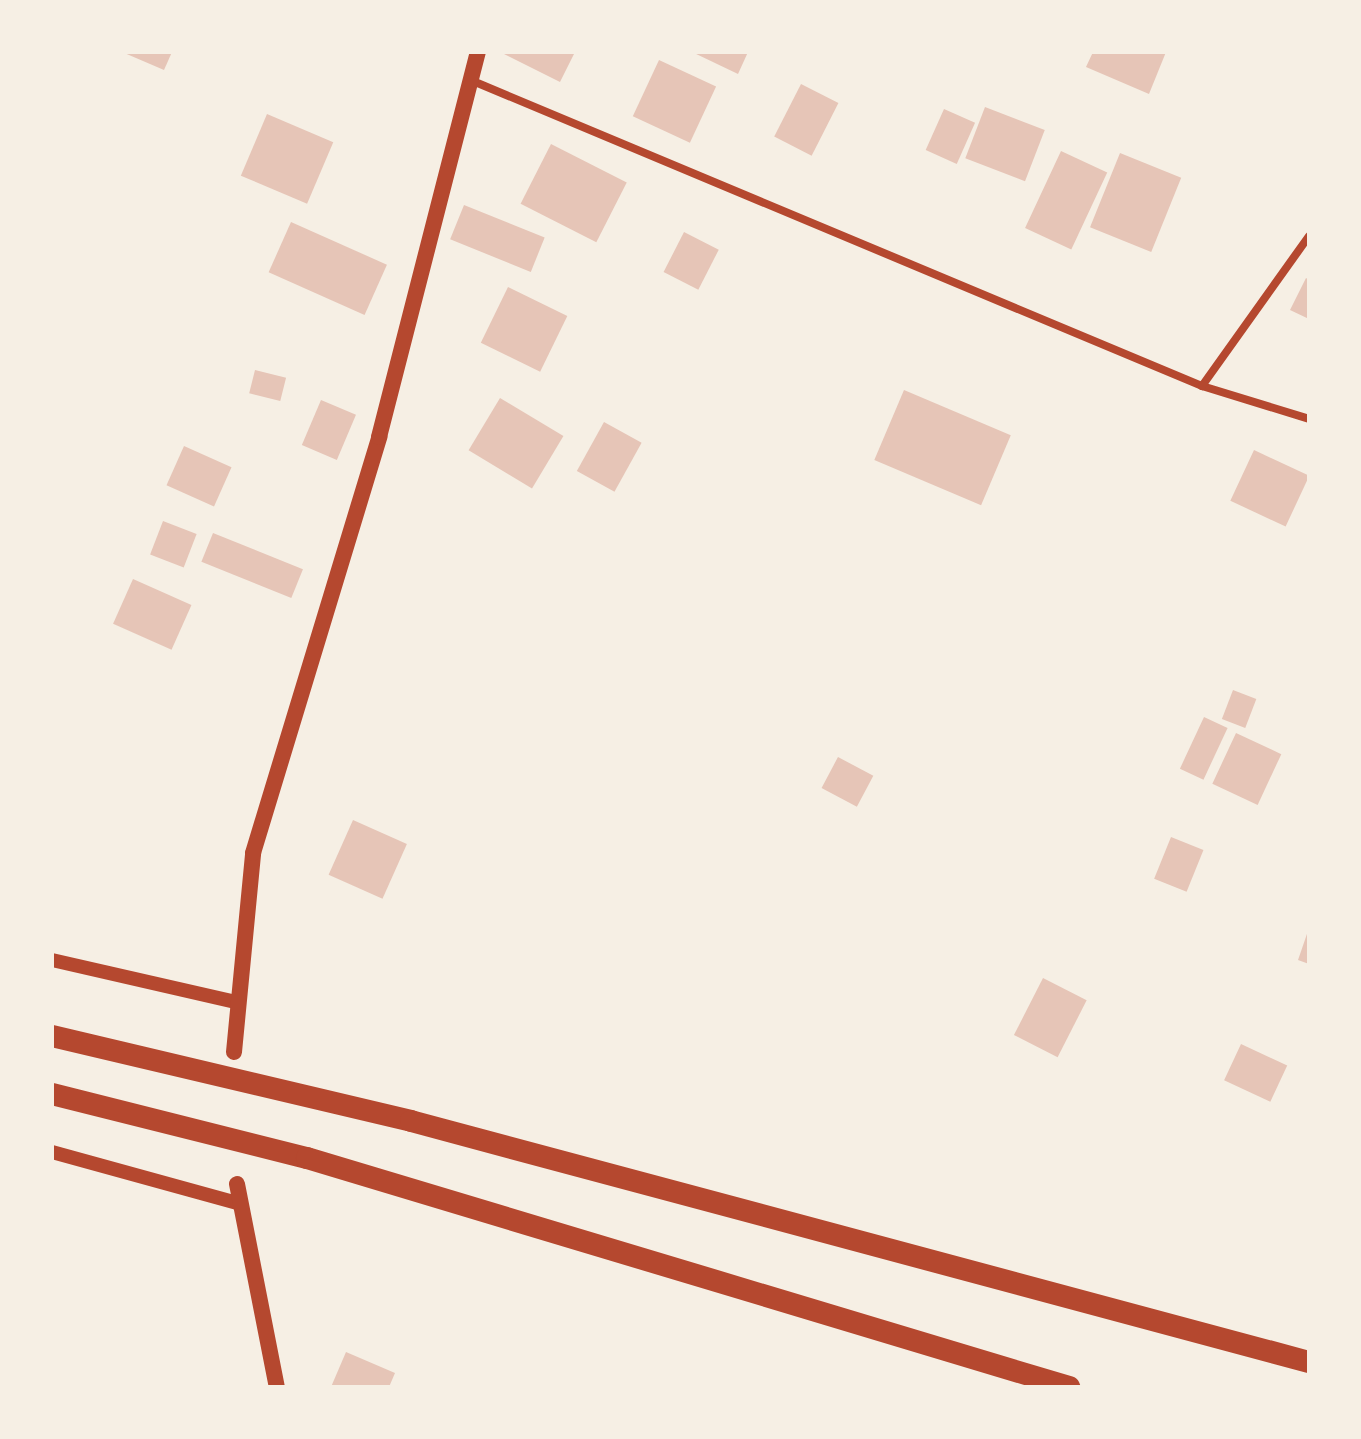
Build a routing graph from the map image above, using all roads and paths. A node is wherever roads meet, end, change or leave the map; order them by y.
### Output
1 (478, 52) edge
2 (467, 79) junction
3 (1309, 236) edge
4 (1202, 386) junction
5 (1309, 419) edge
6 (52, 960) edge
7 (236, 1002) junction
8 (52, 1036) edge
9 (234, 1052) dead end
10 (52, 1094) edge
11 (52, 1152) edge
12 (237, 1184) dead end
13 (237, 1203) junction
14 (1309, 1362) edge
15 (277, 1387) edge
16 (1069, 1387) edge

1 - 2 main road
2 - 4 street
2 - 7 main road
3 - 4 street
4 - 5 street
6 - 7 street
7 - 9 main road
8 - 14 highway
10 - 16 highway
11 - 13 street
12 - 13 main road
13 - 15 main road

